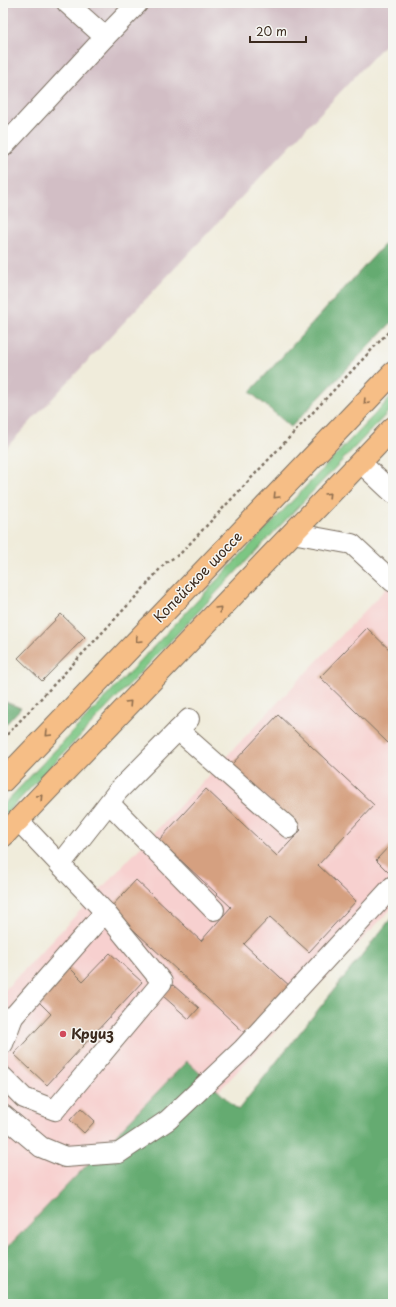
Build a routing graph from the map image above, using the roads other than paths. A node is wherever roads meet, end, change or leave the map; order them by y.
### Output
1 (68, 3) edge
2 (138, 3) edge
3 (105, 37) junction
4 (3, 147) edge
5 (393, 373) edge
6 (392, 431) edge
7 (360, 462) junction
8 (393, 493) edge
9 (292, 533) junction
10 (391, 577) edge
11 (3, 781) edge
12 (109, 803) junction
13 (18, 820) junction
14 (289, 828) dead end
15 (3, 836) edge
16 (60, 865) junction
17 (393, 886) edge
18 (214, 910) dead end
19 (105, 912) junction
20 (8, 1018) edge
21 (3, 1044) edge
22 (3, 1077) edge
23 (3, 1115) edge

1 - 3 lane
2 - 3 lane
3 - 4 lane
5 -> 11 main road, Копейское шоссе
6 - 7 main road
7 - 8 lane
9 -> 7 main road
9 - 10 lane
13 -> 9 main road
12 - 14 lane
12 - 16 lane
12 - 18 lane
13 - 15 main road
13 - 16 lane
16 - 19 lane
17 - 23 lane
19 - 20 lane
19 - 22 lane
20 - 21 lane

